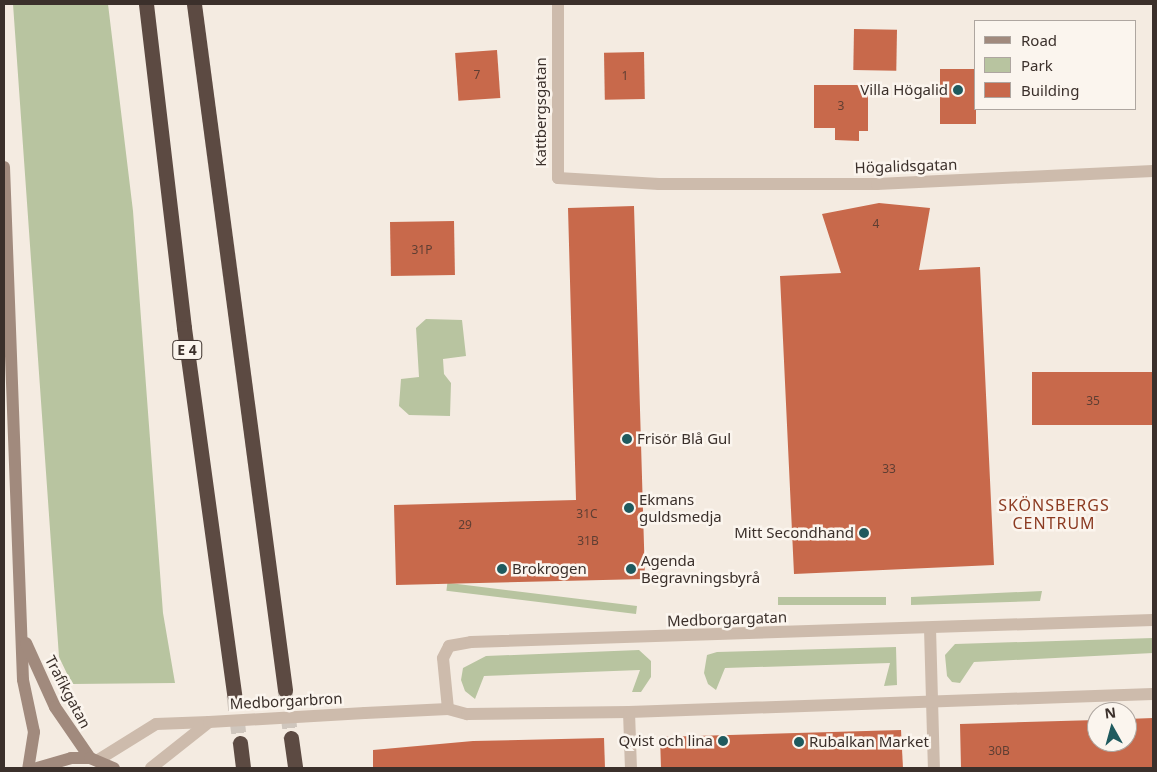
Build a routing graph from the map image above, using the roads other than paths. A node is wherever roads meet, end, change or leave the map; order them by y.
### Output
1 (146, 4) edge
2 (194, 4) edge
3 (558, 4) edge
4 (4, 167) edge
5 (1153, 171) edge
6 (660, 184) joint
7 (1153, 620) edge
8 (930, 628) junction
9 (23, 637) junction
10 (285, 690) tunnel mouth
11 (1153, 694) edge
12 (234, 695) tunnel mouth
13 (931, 702) junction
14 (448, 709) junction
15 (629, 712) junction
16 (209, 722) junction
17 (291, 738) tunnel mouth
18 (240, 743) tunnel mouth
19 (94, 759) junction
20 (28, 768) edge
21 (37, 768) edge
22 (114, 768) edge
23 (151, 768) edge
24 (244, 768) edge
25 (295, 768) edge
26 (631, 768) edge
27 (934, 768) edge

1 - 12 highway, E 4
2 - 10 highway
3 - 6 street, Kattbergsgatan
4 - 9 main road, Trafikgatan
5 - 6 street, Högalidsgatan
7 - 8 street, Medborgargatan
8 - 13 street
8 - 14 street, Medborgargatan
9 - 19 main road, Trafikgatan
9 - 20 main road, Trafikgatan
11 - 13 street
13 - 15 street
13 - 27 street
14 - 15 street
14 - 16 street, Medborgarbron, bridge
15 - 26 street
16 - 19 street
16 - 23 street
17 - 25 highway
18 - 24 highway
19 - 21 main road
19 - 22 main road

